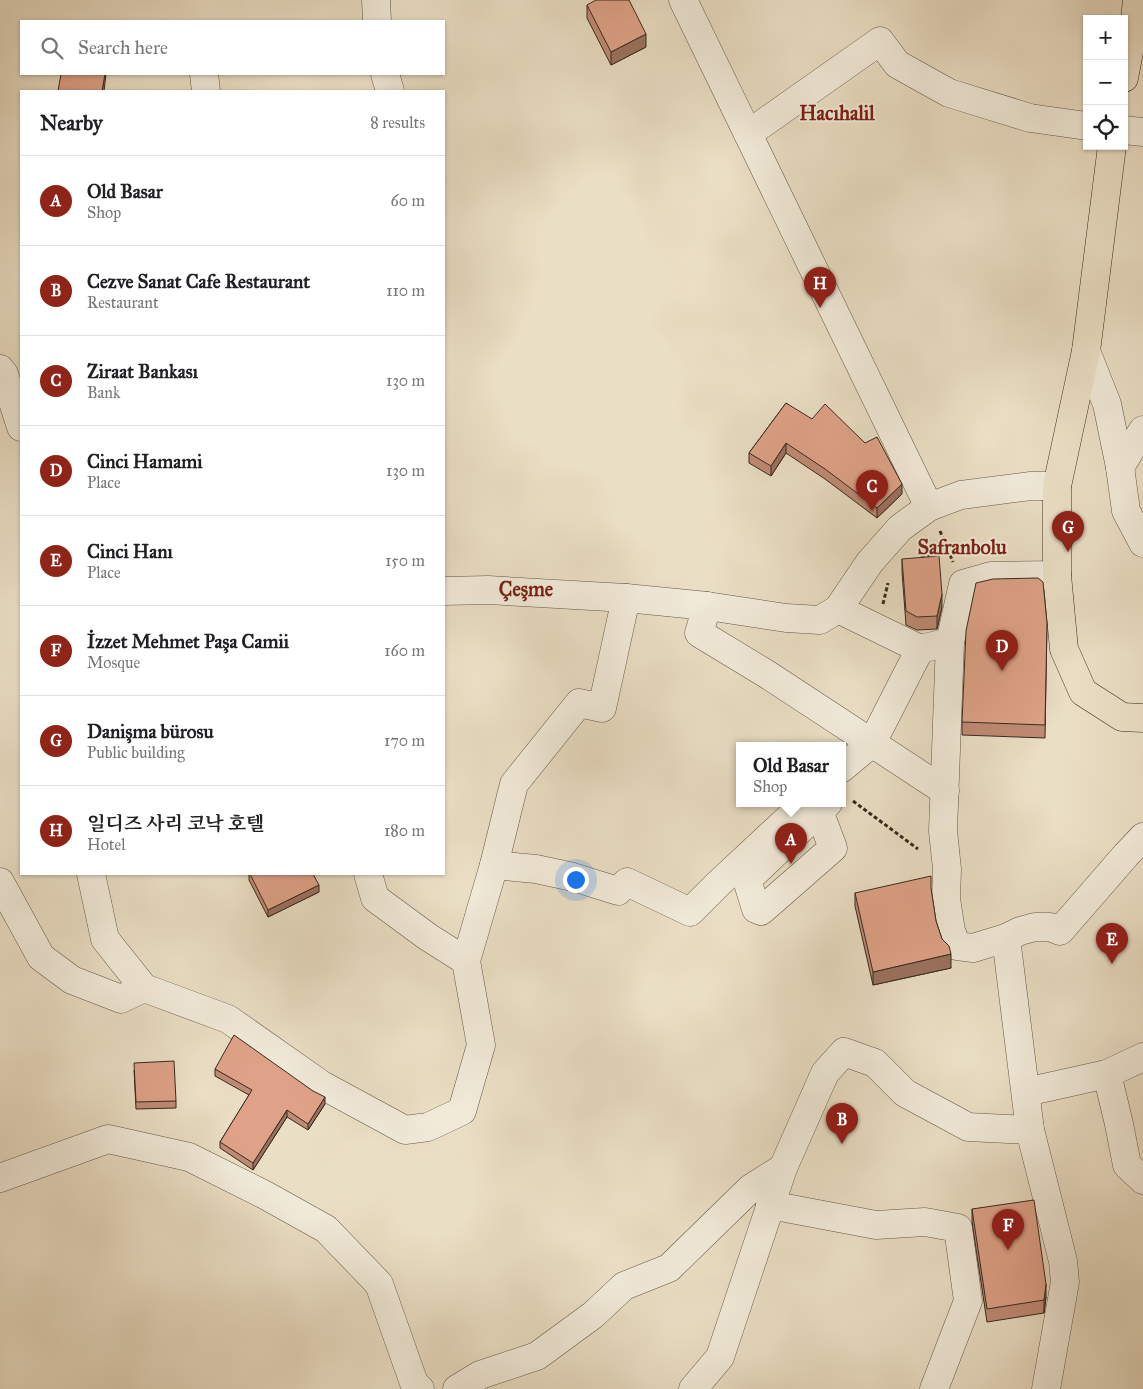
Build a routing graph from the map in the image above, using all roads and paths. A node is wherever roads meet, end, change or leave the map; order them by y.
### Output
1 (376, 0) edge
2 (683, 0) edge
3 (1136, 0) edge
4 (377, 20) edge
5 (1127, 60) edge
6 (204, 75) edge
7 (385, 75) edge
8 (206, 90) edge
9 (390, 90) edge
10 (1083, 125) edge
11 (1128, 130) edge
12 (1143, 132) edge
13 (748, 134) junction
14 (1111, 150) edge
15 (1086, 351) junction
16 (0, 369) edge
17 (20, 424) edge
18 (1143, 430) edge
19 (1120, 468) junction
20 (1057, 486) junction
21 (929, 508) junction
22 (1143, 543) edge
23 (949, 553) junction
24 (921, 558) edge
25 (1057, 575) junction
26 (888, 582) dead end
27 (963, 584) junction
28 (445, 591) edge
29 (626, 598) junction
30 (707, 606) junction
31 (838, 610) junction
32 (878, 629) junction
33 (950, 642) junction
34 (920, 649) junction
35 (1143, 718) edge
36 (872, 743) junction
37 (846, 765) edge
38 (945, 791) junction
39 (821, 807) edge
40 (831, 807) edge
41 (1143, 837) edge
42 (494, 865) junction
43 (947, 870) junction
44 (91, 875) edge
45 (368, 875) edge
46 (0, 882) edge
47 (1006, 938) junction
48 (466, 961) junction
49 (144, 988) junction
50 (1143, 1057) edge
51 (1107, 1074) junction
52 (1026, 1092) junction
53 (1030, 1130) junction
54 (783, 1168) junction
55 (0, 1178) edge
56 (1143, 1180) edge
57 (770, 1205) junction
58 (420, 1389) edge
59 (457, 1389) edge
60 (693, 1389) edge
61 (934, 1389) edge
62 (1046, 1389) edge

1 - 4 street
2 - 13 street
3 - 5 main road
6 - 8 street
7 - 9 street
10 - 13 street
11 - 12 street
13 - 21 street
14 - 15 main road
15 - 19 street
15 - 20 main road
16 - 17 street
18 - 19 street
19 - 22 street
20 - 21 street
20 - 25 main road
21 - 23 path
21 - 31 street
23 - 24 path
23 - 27 path
25 - 27 street
25 - 35 main road
26 - 32 path
27 - 33 street
28 - 29 street
29 - 30 street
29 - 42 street
30 - 31 street
30 - 36 street
31 - 32 street
32 - 34 street
33 - 34 street
33 - 38 street
34 - 36 street
36 - 37 street
36 - 38 street
38 - 43 street
39 - 42 street
40 - 43 path
41 - 47 street
42 - 48 street
43 - 47 street
44 - 49 street
45 - 48 street
46 - 49 street
47 - 52 street
48 - 49 street
50 - 51 street
51 - 52 street
51 - 56 street
52 - 53 street
53 - 54 street
53 - 62 street
54 - 57 street
54 - 59 street
55 - 58 street
57 - 60 street
57 - 61 street

